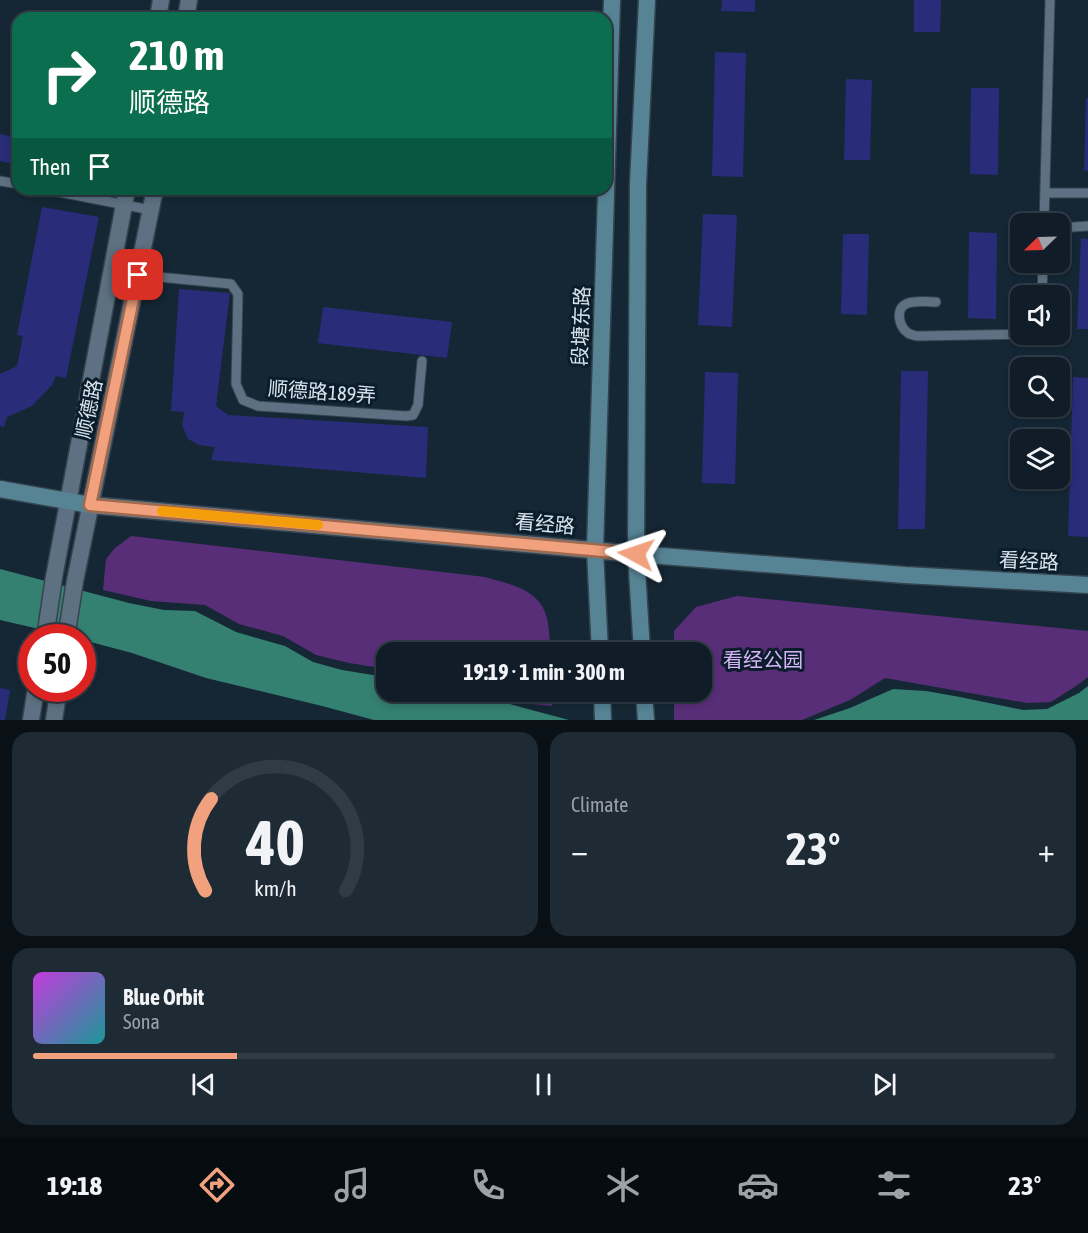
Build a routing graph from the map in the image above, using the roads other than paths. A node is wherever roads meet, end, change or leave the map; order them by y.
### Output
1 (646, 0) edge
2 (1050, 0) edge
3 (1045, 193) junction
4 (1088, 193) edge
5 (154, 195) edge
6 (606, 195) edge
7 (126, 196) edge
8 (151, 210) junction
9 (1044, 213) edge
10 (1088, 226) edge
11 (1070, 227) edge
12 (138, 275) junction
13 (936, 302) dead end
14 (1010, 334) edge
15 (422, 361) dead end
16 (0, 489) edge
17 (69, 502) junction
18 (90, 505) junction
19 (595, 550) junction
20 (636, 554) junction
21 (1086, 585) edge
22 (47, 624) edge
23 (68, 624) edge
24 (600, 642) edge
25 (641, 642) edge
26 (34, 702) edge
27 (57, 702) edge
28 (602, 702) edge
29 (645, 702) edge
30 (603, 718) edge
31 (31, 720) edge
32 (54, 720) edge
33 (646, 720) edge

1 - 20 main road
2 - 3 lane
3 - 4 lane
3 - 9 lane
5 - 8 street, 顺德路
6 - 19 main road, 段塘东路
7 - 8 lane
7 - 17 street, 顺德路
8 - 12 street, 顺德路
10 - 11 lane
12 - 15 lane, 顺德路189弄
12 - 18 street, 顺德路
13 - 14 lane
16 - 17 main road, 看经路
17 - 18 main road, 看经路
17 - 22 street, 顺德路
18 - 19 main road, 看经路
18 - 23 street, 顺德路
19 - 20 main road, 看经路
19 - 24 main road, 段塘东路
20 - 21 main road, 看经路
20 - 25 main road
26 - 31 street
27 - 32 street
28 - 30 main road
29 - 33 main road

